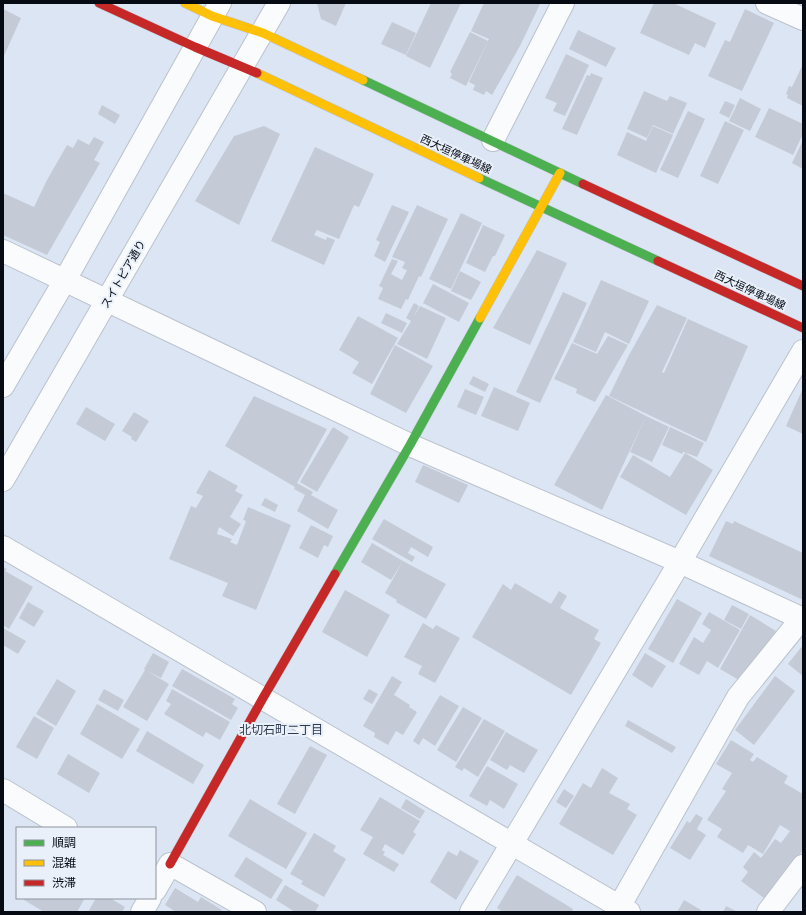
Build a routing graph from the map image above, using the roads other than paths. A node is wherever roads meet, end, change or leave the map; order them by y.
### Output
1 (99, 3) edge
2 (185, 3) edge
3 (279, 3) edge
4 (563, 3) edge
5 (767, 3) edge
6 (216, 9) edge
7 (803, 19) edge
8 (263, 33) junction
9 (194, 47) junction
10 (242, 66) junction
11 (493, 140) junction
12 (560, 173) junction
13 (542, 208) junction
14 (3, 251) edge
15 (65, 280) junction
16 (803, 286) edge
17 (108, 300) junction
18 (803, 328) edge
19 (803, 350) edge
20 (3, 386) edge
21 (410, 445) junction
22 (3, 480) edge
23 (3, 547) edge
24 (680, 562) junction
25 (803, 619) edge
26 (263, 698) junction
27 (3, 790) edge
28 (64, 827) edge
29 (513, 843) junction
30 (170, 864) junction
31 (803, 866) edge
32 (156, 886) edge
33 (149, 899) edge
34 (624, 909) edge
35 (142, 912) edge
36 (255, 912) edge
37 (470, 912) edge
38 (768, 912) edge

1 - 9 main road, 西大垣停車場線
2 - 6 main road
3 - 8 street, スイトピア通り
4 - 11 street
5 - 7 street
6 - 8 main road
6 - 9 street
8 - 10 street, スイトピア通り
8 - 11 main road
9 - 10 main road, 西大垣停車場線
9 - 15 street
10 - 13 main road, 西大垣停車場線
10 - 17 street, スイトピア通り
11 - 12 main road
12 - 13 main road
12 - 16 main road
13 - 18 main road, 西大垣停車場線
13 - 21 main road
14 - 15 street
15 - 17 street
15 - 20 street
17 - 21 street
17 - 22 street, スイトピア通り
19 - 24 street
21 - 24 street
21 - 26 main road
23 - 26 street
24 - 25 street
24 - 29 street
25 - 34 street
26 - 29 street
26 - 30 main road
27 - 28 street
29 - 34 street
29 - 37 street
30 - 32 street
30 - 36 street
31 - 38 street
33 - 35 street

